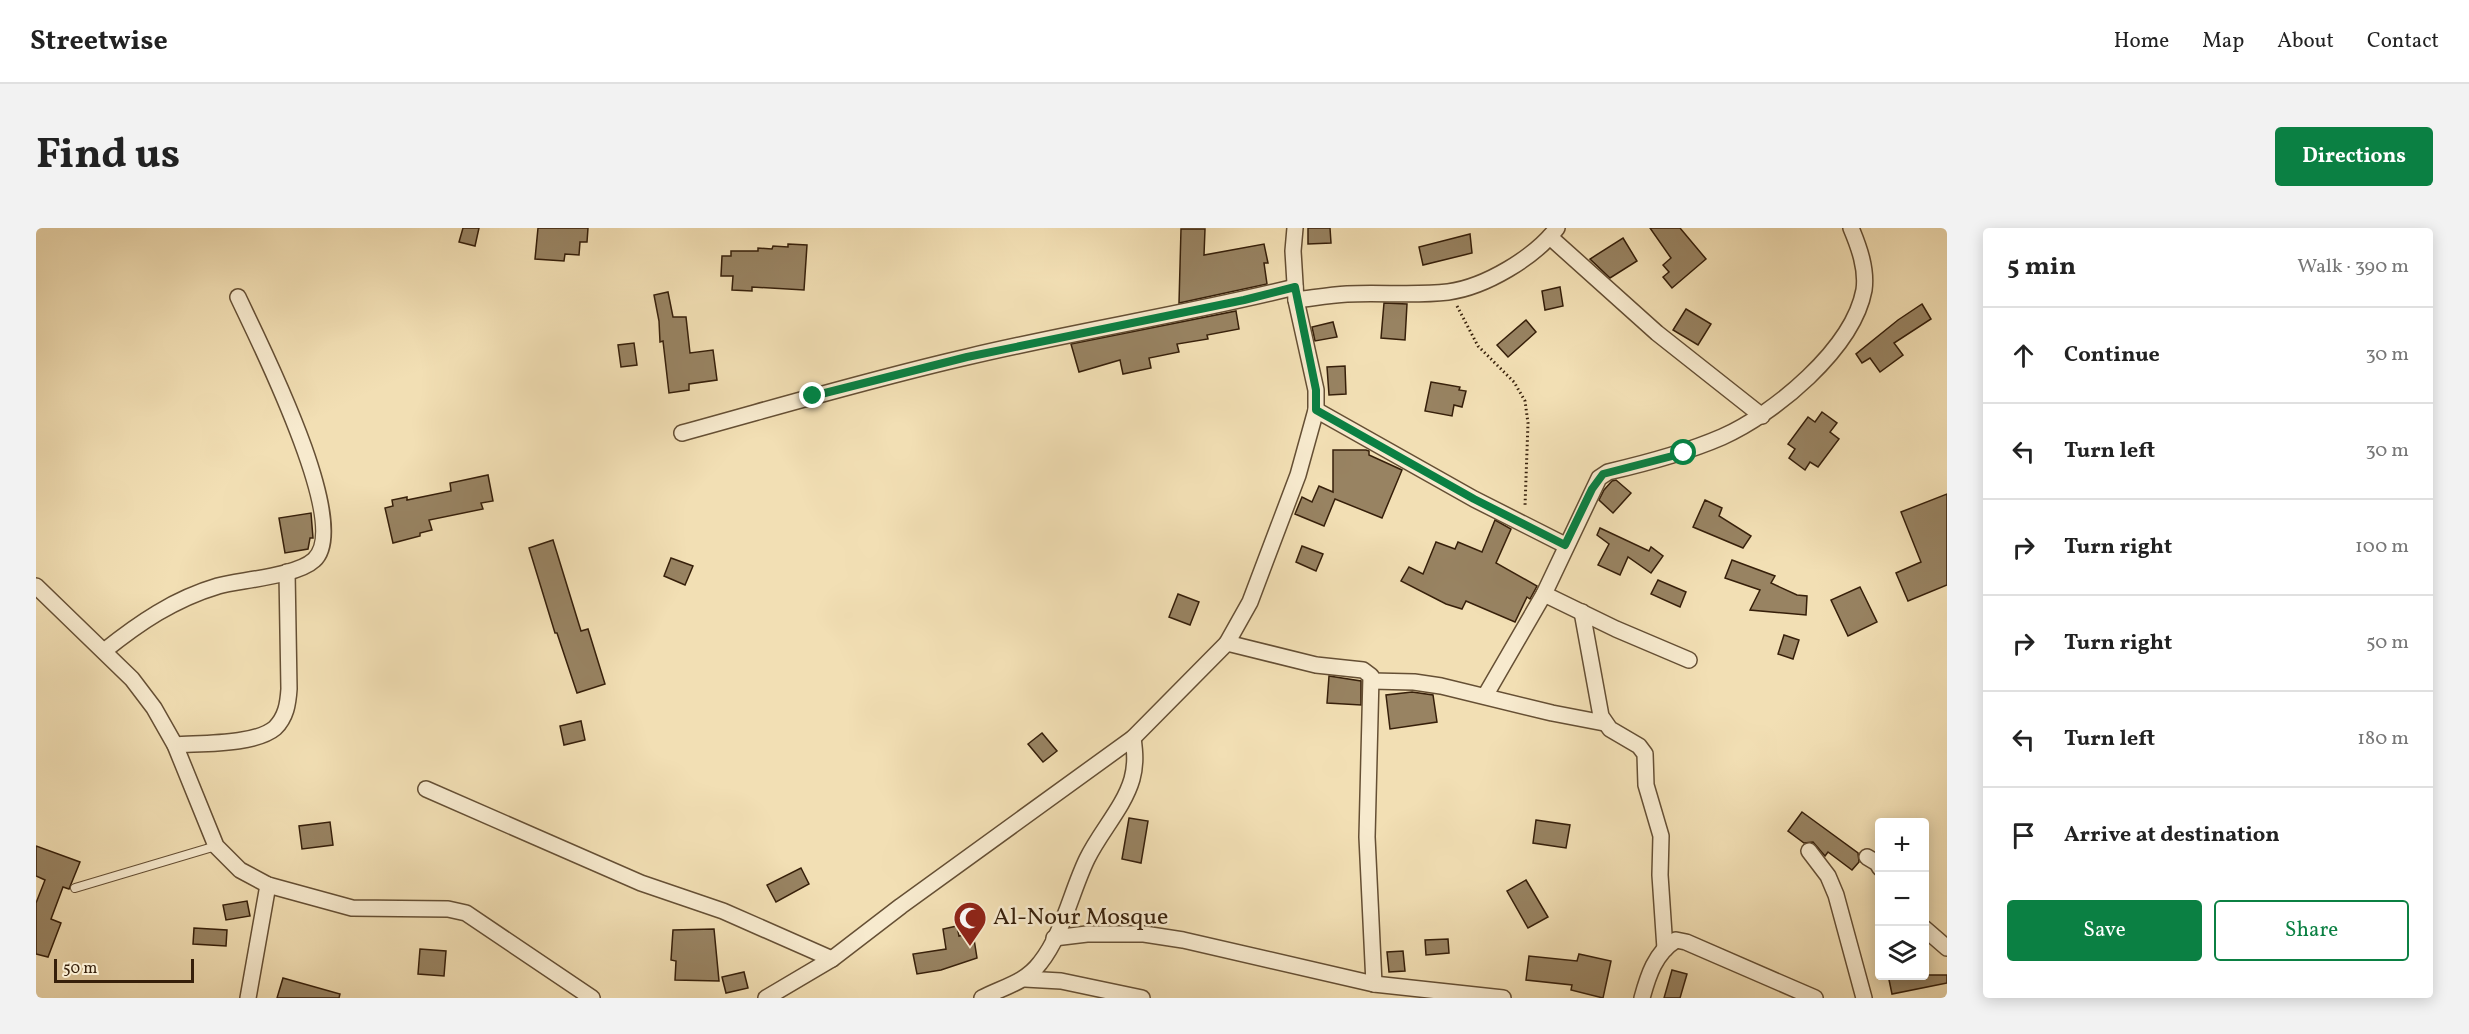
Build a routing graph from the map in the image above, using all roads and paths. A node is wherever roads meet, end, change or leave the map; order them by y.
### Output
1 (1295, 228) edge
2 (1851, 228) edge
3 (1553, 233) edge
4 (1450, 291) junction
5 (1296, 293) junction
6 (238, 297) dead end
7 (1316, 410) junction
8 (1762, 416) junction
9 (682, 433) dead end
10 (1524, 523) junction
11 (1565, 545) junction
12 (287, 572) junction
13 (36, 586) edge
14 (1544, 594) junction
15 (1582, 612) junction
16 (1227, 643) junction
17 (104, 651) junction
18 (1689, 660) dead end
19 (1372, 681) junction
20 (1485, 696) junction
21 (1604, 723) junction
22 (1133, 738) junction
23 (175, 745) junction
24 (426, 789) dead end
25 (216, 846) junction
26 (1809, 851) dead end
27 (1867, 857) dead end
28 (1875, 862) edge
29 (268, 885) junction
30 (75, 888) dead end
31 (1929, 932) edge
32 (1054, 938) junction
33 (1947, 948) edge
34 (1665, 949) junction
35 (832, 959) junction
36 (1025, 979) junction
37 (1374, 984) junction
38 (248, 998) edge
39 (592, 998) edge
40 (766, 998) edge
41 (982, 998) edge
42 (1142, 998) edge
43 (1503, 998) edge
44 (1642, 998) edge
45 (1815, 998) edge
46 (1864, 998) edge

1 - 5 street
2 - 8 street
3 - 4 street
3 - 8 street
4 - 5 street
4 - 10 path
5 - 7 street
5 - 9 street
6 - 12 street
7 - 10 street
7 - 16 street
8 - 11 street
10 - 11 street
11 - 14 street
12 - 17 street
12 - 23 street
13 - 17 street
14 - 15 street
14 - 20 street
15 - 18 street
15 - 21 street
16 - 19 street
16 - 22 street
17 - 23 street
19 - 20 street
19 - 37 street
20 - 21 street
21 - 34 street
22 - 32 street
22 - 35 street
23 - 25 street
24 - 35 street
25 - 29 street
25 - 30 lane
26 - 46 street
27 - 28 street
29 - 38 street
29 - 39 street
31 - 33 street
32 - 36 street
32 - 37 street
34 - 44 street
34 - 45 street
35 - 40 street
36 - 41 street
36 - 42 street
37 - 43 street

